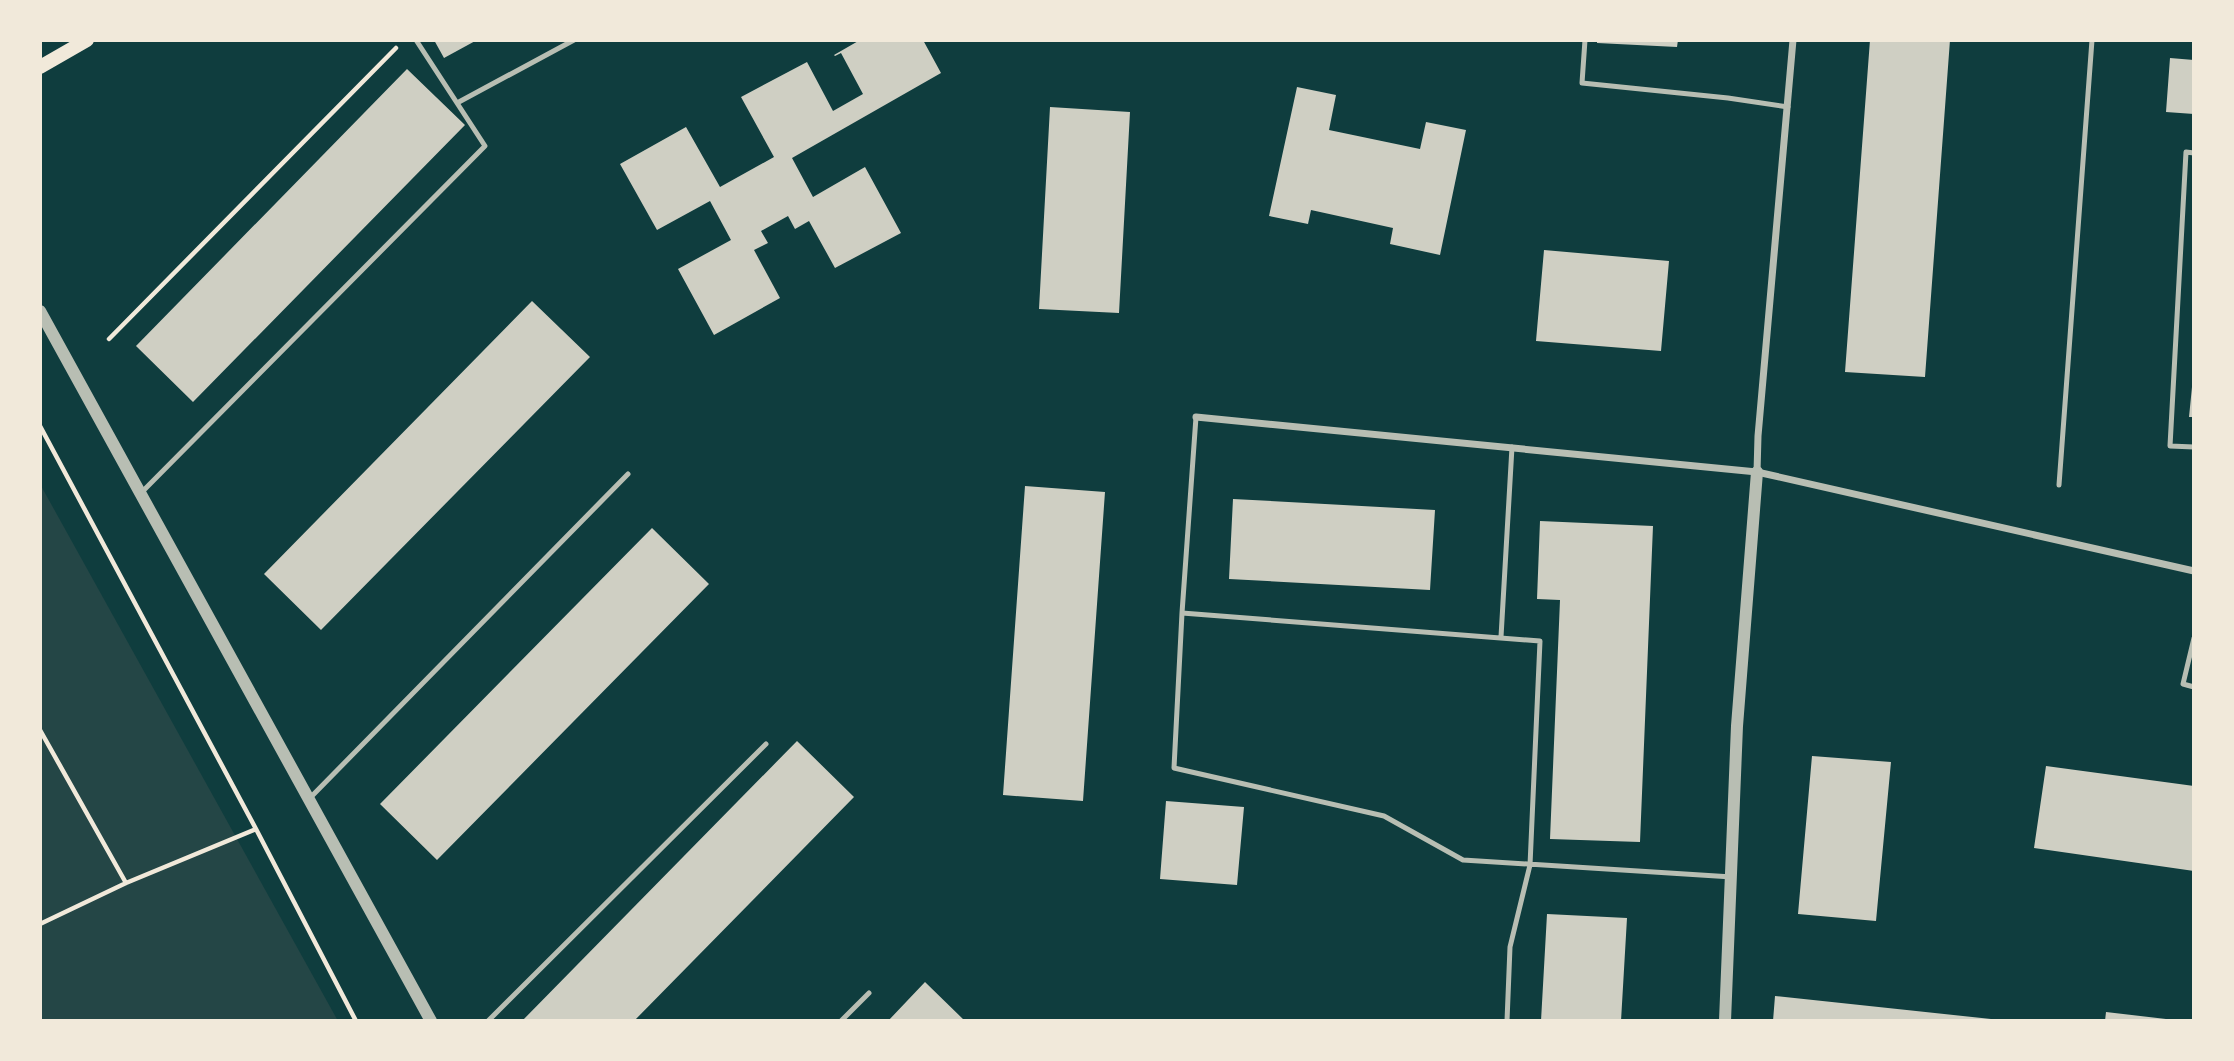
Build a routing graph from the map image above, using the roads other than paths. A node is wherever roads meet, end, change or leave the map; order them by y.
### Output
1 (88, 40) edge
2 (416, 40) edge
3 (574, 40) edge
4 (1585, 40) edge
5 (1793, 40) edge
6 (2092, 40) edge
7 (40, 66) edge
8 (457, 103) junction
9 (1788, 107) junction
10 (2194, 153) edge
11 (40, 311) edge
12 (1196, 417) joint
13 (1511, 447) junction
14 (2194, 447) edge
15 (1757, 471) junction
16 (628, 474) dead end
17 (2059, 485) dead end
18 (141, 494) junction
19 (2194, 571) edge
20 (1182, 613) junction
21 (1501, 637) junction
22 (2194, 638) edge
23 (2194, 687) edge
24 (766, 744) dead end
25 (309, 799) junction
26 (1530, 865) junction
27 (1732, 877) junction
28 (869, 993) dead end
29 (431, 1021) edge
30 (488, 1021) edge
31 (841, 1021) edge
32 (1507, 1021) edge
33 (1725, 1021) edge

1 - 7 main road
2 - 8 lane
3 - 8 lane
4 - 9 lane
5 - 9 street
6 - 17 lane
8 - 18 lane
9 - 15 street
10 - 14 lane
11 - 18 street
12 - 13 street
12 - 20 lane
13 - 15 street
13 - 21 lane
15 - 19 street
15 - 27 street
16 - 25 lane
18 - 25 street
20 - 21 lane
20 - 26 lane
21 - 26 lane
22 - 23 lane
24 - 30 lane
25 - 29 street
26 - 27 lane
26 - 32 lane
27 - 33 street
28 - 31 lane

